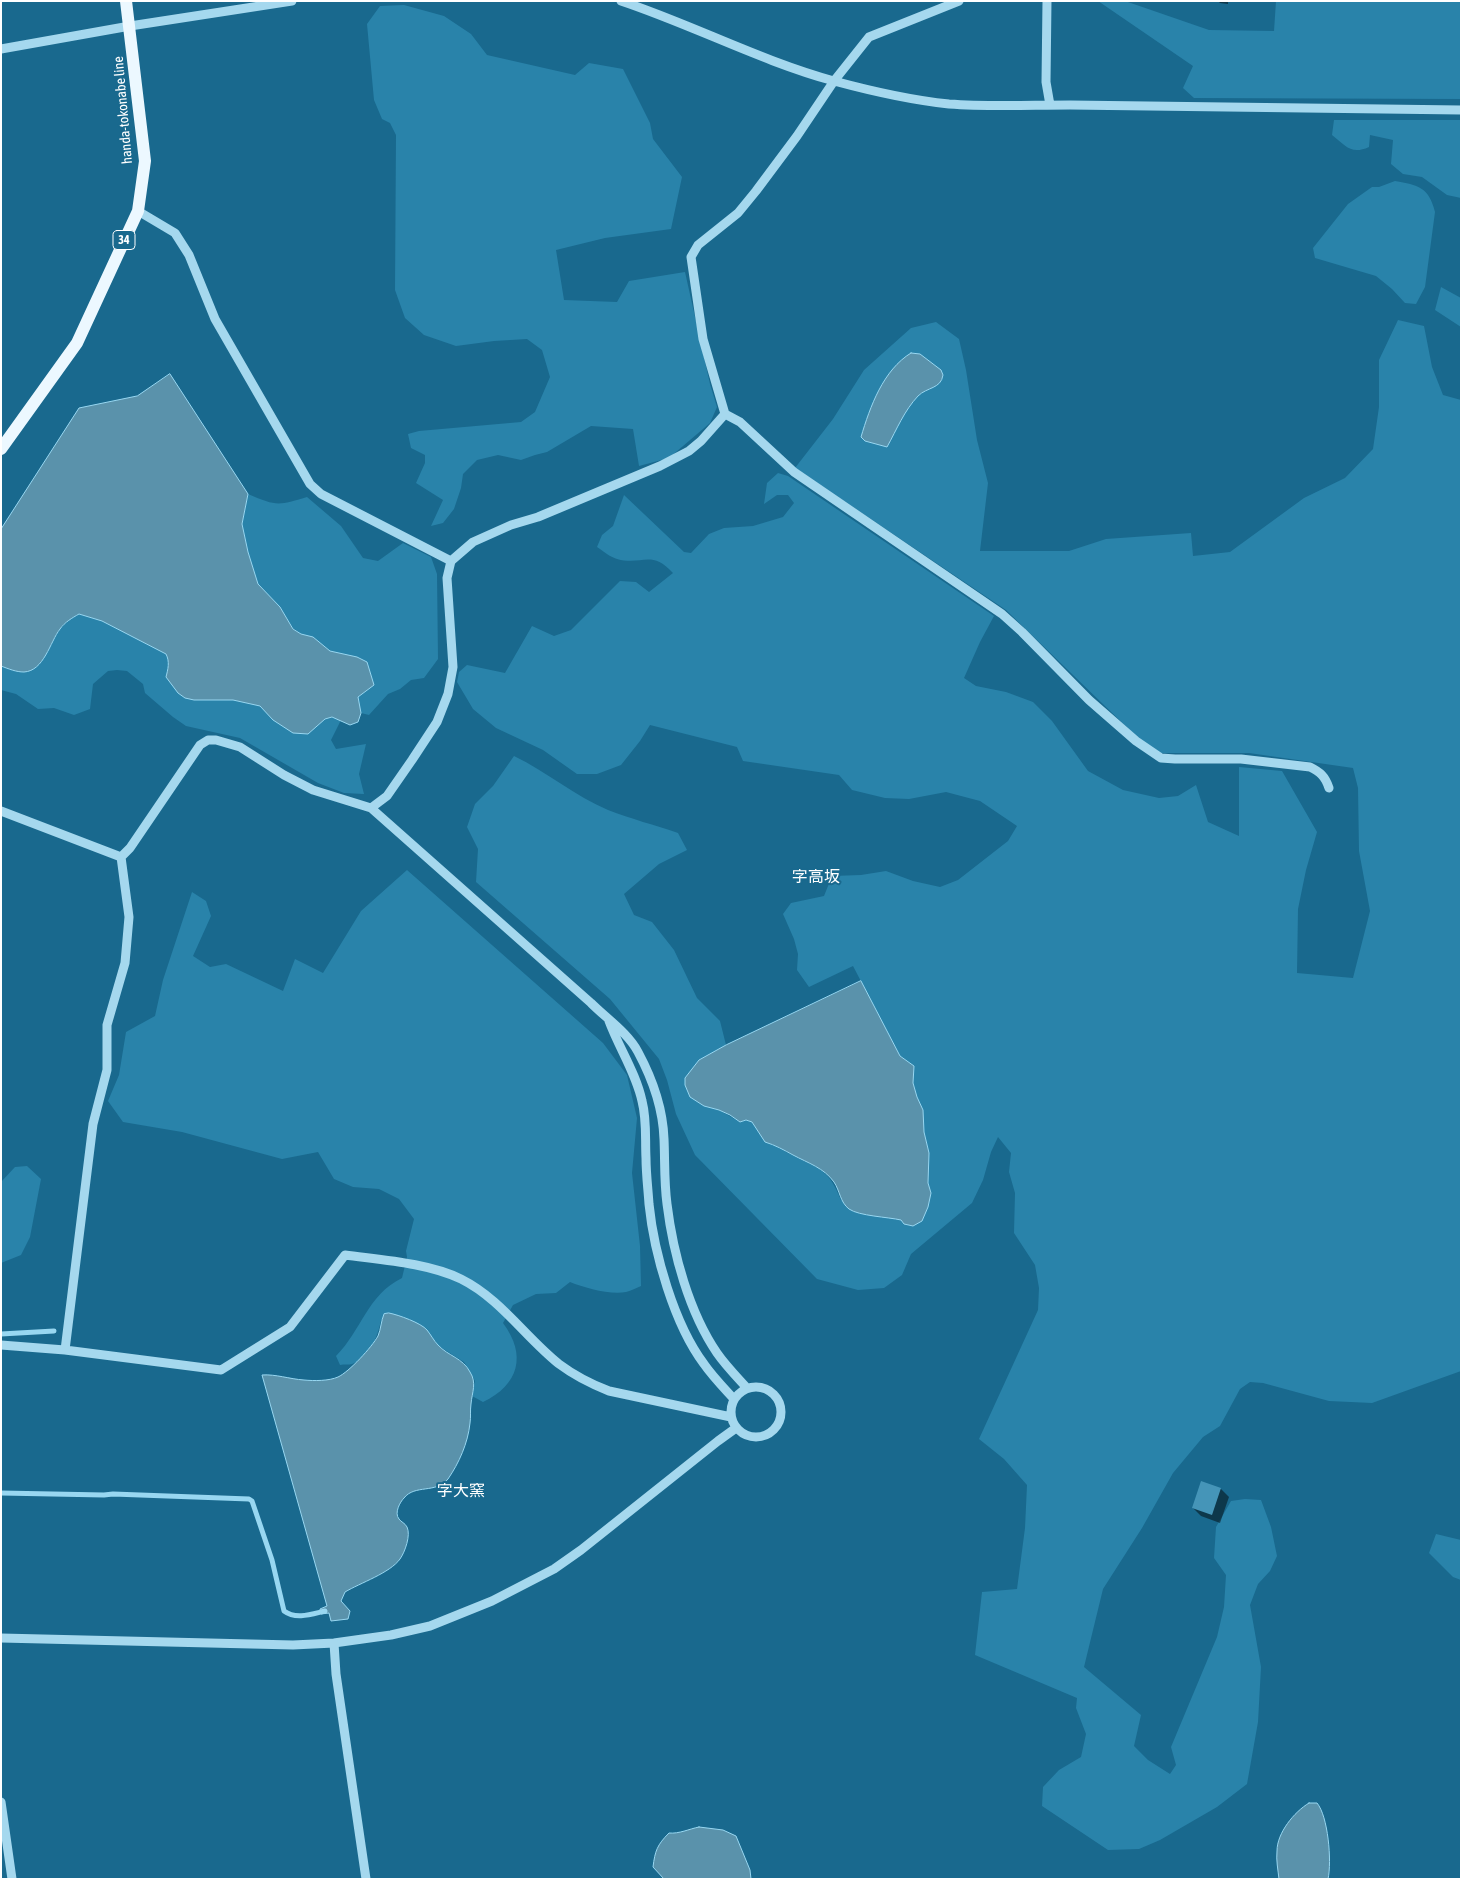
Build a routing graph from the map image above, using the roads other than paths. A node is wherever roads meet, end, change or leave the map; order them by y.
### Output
1 (126, 1) edge
2 (292, 1) edge
3 (621, 1) edge
4 (959, 1) edge
5 (1047, 1) edge
6 (130, 26) junction
7 (1, 49) edge
8 (834, 81) junction
9 (1050, 105) junction
10 (1461, 110) edge
11 (138, 211) junction
12 (725, 414) junction
13 (1, 449) edge
14 (451, 561) junction
15 (1329, 788) dead end
16 (371, 808) junction
17 (1, 811) edge
18 (121, 857) junction
19 (608, 1019) junction
20 (663, 1156) junction
21 (646, 1157) junction
22 (669, 1218) junction
23 (652, 1221) junction
24 (1, 1345) edge
25 (65, 1350) junction
26 (717, 1353) junction
27 (703, 1363) junction
28 (747, 1388) junction
29 (734, 1399) junction
30 (731, 1417) junction
31 (736, 1428) junction
32 (1, 1638) edge
33 (334, 1643) junction
34 (1, 1802) edge
35 (12, 1879) edge
36 (366, 1879) edge

1 - 6 main road, handa-tokonabe line / 34
2 - 6 street
3 - 8 street
4 - 8 street
5 - 9 street
6 - 7 street
6 - 11 main road, handa-tokonabe line / 34
8 - 9 street
8 - 12 street
9 - 10 street
11 - 13 main road, handa-tokonabe line / 34
11 - 14 street
12 - 14 street
12 - 15 street
14 - 16 street
16 - 18 street
16 - 19 street
17 - 18 street
18 - 25 street
19 - 20 street
19 - 21 street
20 - 21 street
20 - 22 street
21 - 23 street
22 - 23 street
22 - 26 street
23 - 27 street
24 - 25 street
25 - 30 street
26 - 27 street
26 - 28 street
27 - 29 street
28 - 29 street
28 - 31 street
29 - 30 street
30 - 31 street
31 - 33 street
32 - 33 street
33 - 36 street
34 - 35 street

